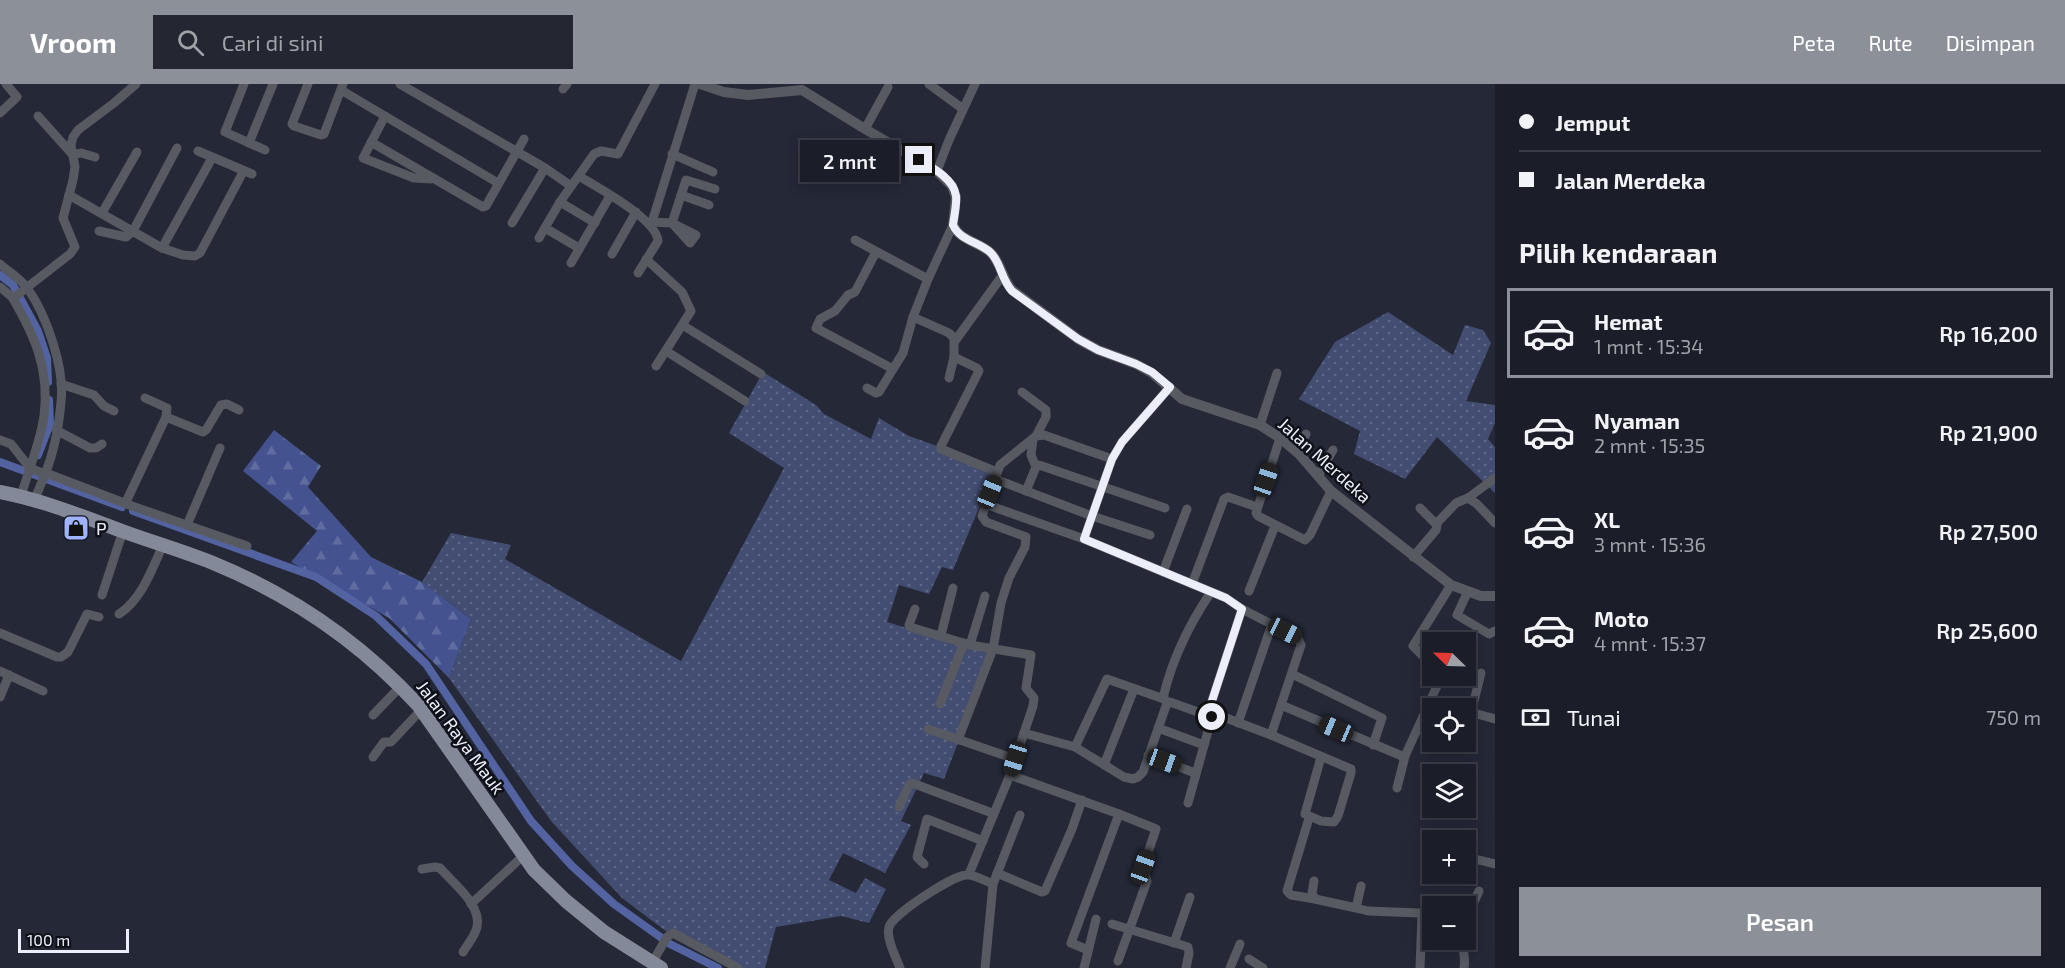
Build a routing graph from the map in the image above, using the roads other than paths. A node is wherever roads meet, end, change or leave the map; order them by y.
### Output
1 (6, 84) edge
2 (136, 84) edge
3 (244, 84) edge
4 (273, 84) edge
5 (308, 84) edge
6 (400, 84) edge
7 (655, 84) edge
8 (695, 84) edge
9 (700, 84) edge
10 (928, 84) edge
11 (975, 84) edge
12 (342, 87) edge
13 (802, 87) edge
14 (888, 87) dead end
15 (963, 109) junction
16 (0, 113) edge
17 (38, 116) dead end
18 (385, 116) junction
19 (865, 129) junction
20 (524, 139) dead end
21 (371, 142) junction
22 (249, 143) junction
23 (177, 148) dead end
24 (265, 150) dead end
25 (198, 151) dead end
26 (137, 152) dead end
27 (516, 152) junction
28 (672, 154) junction
29 (73, 155) junction
30 (95, 157) dead end
31 (212, 158) junction
32 (544, 168) junction
33 (937, 171) junction
34 (713, 172) dead end
35 (579, 176) junction
36 (436, 180) junction
37 (498, 183) junction
38 (571, 186) junction
39 (715, 189) dead end
40 (69, 195) junction
41 (681, 195) junction
42 (610, 196) junction
43 (560, 202) junction
44 (709, 205) dead end
45 (636, 212) junction
46 (102, 213) junction
47 (595, 222) junction
48 (512, 223) dead end
49 (651, 223) junction
50 (953, 225) junction
51 (545, 228) junction
52 (99, 231) dead end
53 (133, 231) junction
54 (539, 238) dead end
55 (855, 240) dead end
56 (162, 248) junction
57 (579, 248) junction
58 (876, 252) junction
59 (612, 254) dead end
60 (646, 259) junction
61 (571, 263) dead end
62 (0, 264) edge
63 (638, 273) dead end
64 (1002, 276) junction
65 (928, 279) junction
66 (0, 287) edge
67 (26, 289) junction
68 (14, 297) junction
69 (913, 317) junction
70 (684, 326) junction
71 (955, 341) junction
72 (666, 351) junction
73 (954, 357) junction
74 (656, 366) dead end
75 (893, 369) junction
76 (1277, 373) dead end
77 (760, 374) dead end
78 (949, 378) dead end
79 (62, 384) junction
80 (1170, 387) junction
81 (867, 388) dead end
82 (1022, 392) dead end
83 (145, 398) dead end
84 (745, 401) dead end
85 (238, 410) dead end
86 (114, 411) dead end
87 (166, 417) junction
88 (1260, 425) junction
89 (56, 430) junction
90 (1306, 434) dead end
91 (1035, 438) junction
92 (1280, 438) junction
93 (0, 440) edge
94 (102, 444) dead end
95 (220, 448) dead end
96 (1333, 450) dead end
97 (1297, 453) junction
98 (1112, 459) junction
99 (1036, 467) junction
100 (31, 470) junction
101 (44, 474) junction
102 (996, 475) junction
103 (1318, 476) junction
104 (1495, 478) edge
105 (1102, 486) junction
106 (1331, 490) junction
107 (1026, 491) junction
108 (0, 492) edge
109 (29, 494) junction
110 (1468, 498) junction
111 (125, 504) junction
112 (985, 504) junction
113 (1257, 507) junction
114 (1165, 508) dead end
115 (1420, 508) dead end
116 (1187, 509) dead end
117 (1092, 516) junction
118 (1437, 523) junction
119 (1495, 524) edge
120 (187, 525) junction
121 (1275, 526) junction
122 (123, 531) junction
123 (1150, 535) dead end
124 (1084, 539) junction
125 (163, 545) junction
126 (247, 546) dead end
127 (1413, 556) junction
128 (1163, 572) junction
129 (1192, 584) junction
130 (1451, 585) junction
131 (953, 588) dead end
132 (1249, 591) dead end
133 (1468, 591) junction
134 (1211, 592) junction
135 (102, 595) dead end
136 (985, 596) dead end
137 (1495, 596) edge
138 (915, 609) dead end
139 (1242, 609) junction
140 (119, 614) dead end
141 (99, 617) dead end
142 (1272, 624) junction
143 (1495, 631) edge
144 (0, 633) edge
145 (940, 635) junction
146 (967, 644) junction
147 (993, 649) junction
148 (1422, 656) edge
149 (5, 673) edge
150 (1481, 673) dead end
151 (1292, 674) junction
152 (401, 686) junction
153 (1134, 689) junction
154 (43, 691) dead end
155 (0, 697) edge
156 (1473, 698) edge
157 (1165, 701) junction
158 (940, 704) dead end
159 (1281, 705) junction
160 (422, 709) junction
161 (1476, 714) edge
162 (373, 715) dead end
163 (1213, 715) junction
164 (1422, 717) edge
165 (1495, 719) edge
166 (1238, 723) junction
167 (1158, 728) junction
168 (928, 729) dead end
169 (1024, 733) junction
170 (1271, 735) junction
171 (958, 740) junction
172 (1204, 745) junction
173 (1373, 745) junction
174 (1075, 747) junction
175 (1148, 755) junction
176 (1405, 756) junction
177 (1321, 757) junction
178 (374, 758) dead end
179 (1015, 759) junction
180 (1104, 765) junction
181 (1195, 773) junction
182 (1010, 775) junction
183 (1397, 788) dead end
184 (1082, 800) junction
185 (1188, 803) dead end
186 (899, 807) dead end
187 (992, 813) junction
188 (1119, 813) junction
189 (1020, 815) dead end
190 (1309, 818) junction
191 (983, 841) junction
192 (523, 856) junction
193 (1476, 859) edge
194 (924, 864) dead end
195 (1495, 864) edge
196 (422, 869) dead end
197 (997, 873) junction
198 (969, 874) junction
199 (1314, 881) dead end
200 (993, 884) junction
201 (1361, 886) dead end
202 (1479, 891) dead end
203 (1190, 897) dead end
204 (1476, 897) edge
205 (1315, 899) junction
206 (471, 904) junction
207 (1356, 908) junction
208 (1422, 916) edge
209 (1096, 919) dead end
210 (1112, 924) dead end
211 (1130, 929) junction
212 (1174, 942) junction
213 (1240, 944) dead end
214 (1088, 950) junction
215 (1423, 950) edge
216 (1462, 950) edge
217 (463, 952) dead end
218 (1249, 959) dead end
219 (1118, 961) dead end
220 (656, 963) edge
221 (738, 968) edge
222 (900, 968) edge
223 (985, 968) edge
224 (1084, 968) edge
225 (1186, 968) edge
226 (1230, 968) edge
227 (1263, 968) edge
228 (1420, 968) edge
229 (1464, 968) edge

1 - 16 street
2 - 29 street
3 - 22 street
4 - 22 street
5 - 12 street
6 - 27 street
7 - 35 street
8 - 28 street
9 - 13 street
10 - 15 street
11 - 15 street
12 - 18 street
13 - 19 street
14 - 19 street
15 - 33 street
17 - 29 street
18 - 21 street
18 - 37 street
19 - 33 street
20 - 27 street
21 - 36 street
21 - 36 street
22 - 24 street
23 - 53 street
25 - 31 street
26 - 46 street
27 - 32 street
27 - 37 street
28 - 34 street
28 - 49 street
29 - 30 street
29 - 40 street
31 - 56 street
31 - 56 street
32 - 38 street
32 - 48 street
33 - 50 street
35 - 38 street
35 - 42 street
36 - 37 street
38 - 43 street
39 - 41 street
40 - 46 street
40 - 67 street
41 - 44 street
41 - 49 street
42 - 45 street
42 - 47 street
43 - 47 street
43 - 51 street
45 - 49 street
45 - 59 street
46 - 53 street
47 - 57 street
49 - 60 street
50 - 64 street, Jalan Merdeka
50 - 65 street
51 - 54 street
51 - 57 street
52 - 53 street
53 - 56 street
55 - 58 street
57 - 61 street
58 - 65 street
58 - 75 street
60 - 63 street
60 - 70 street
62 - 67 street
64 - 71 street
64 - 80 street, Jalan Merdeka
65 - 69 street
66 - 68 street
67 - 68 street
67 - 79 street
68 - 100 street
69 - 71 street
69 - 75 street
70 - 72 street
70 - 77 street
71 - 73 street
72 - 74 street
72 - 84 street
73 - 78 street
73 - 102 street
75 - 81 street
76 - 88 street
79 - 86 street
79 - 89 street
80 - 88 street, Jalan Merdeka
80 - 98 street
82 - 91 street
83 - 87 street
85 - 87 street
87 - 111 street
88 - 92 street, Jalan Merdeka
89 - 94 street
89 - 101 street
90 - 97 street
91 - 98 street
91 - 99 street
91 - 102 street
92 - 97 street, Jalan Merdeka
92 - 113 street
93 - 100 street
95 - 120 street
96 - 103 street
97 - 103 street, Jalan Merdeka
98 - 105 street
99 - 105 street
99 - 107 street
100 - 101 street
100 - 109 street
101 - 109 street
101 - 111 street
102 - 107 street
102 - 112 street
103 - 106 street, Jalan Merdeka
104 - 110 street
105 - 114 street
105 - 117 street
106 - 121 street
106 - 127 street, Jalan Merdeka
107 - 117 street
108 - 109 main road, Jalan Raya Mauk
109 - 122 main road, Jalan Raya Mauk
110 - 118 street
110 - 119 street
111 - 120 street
112 - 124 street
112 - 147 street
113 - 121 street
113 - 129 street
115 - 118 street
116 - 128 street
117 - 123 street
117 - 124 street
118 - 127 street
120 - 126 street
121 - 132 street
122 - 125 main road, Jalan Raya Mauk
122 - 135 street
124 - 128 street
125 - 140 street
125 - 152 main road, Jalan Raya Mauk
127 - 130 street, Jalan Merdeka
128 - 129 street
129 - 134 street
130 - 133 street, Jalan Merdeka
130 - 148 street
131 - 145 street
133 - 137 street, Jalan Merdeka
133 - 143 street
134 - 139 street
134 - 157 street
136 - 146 street
138 - 145 street
139 - 142 street
139 - 163 street
141 - 144 street
142 - 151 street
142 - 166 street
145 - 146 street
146 - 147 street
146 - 158 street
147 - 169 street
147 - 171 street
149 - 154 street
149 - 155 street
150 - 156 street
151 - 159 street
151 - 173 street
152 - 160 main road, Jalan Raya Mauk
152 - 162 street
153 - 157 street
153 - 174 street
153 - 180 street
157 - 163 street
157 - 167 street
159 - 170 street
159 - 173 street
160 - 178 street
160 - 192 main road, Jalan Raya Mauk
161 - 165 street
163 - 166 street
163 - 172 street
164 - 176 street
166 - 170 street
167 - 172 street
167 - 175 street
168 - 171 street
169 - 174 street
169 - 179 street
170 - 177 street
171 - 179 street
172 - 181 street
173 - 176 street
174 - 180 street
175 - 180 street
175 - 181 street
176 - 183 street
177 - 190 street
177 - 190 street
179 - 182 street
181 - 185 street
182 - 184 street
182 - 187 street
184 - 188 street
184 - 197 street
186 - 187 street
187 - 191 street
188 - 211 street
188 - 214 street
189 - 197 street
190 - 205 street
191 - 194 street
191 - 198 street
192 - 206 street
192 - 220 main road, Jalan Raya Mauk
193 - 195 street
196 - 206 street
197 - 200 street
198 - 200 street
198 - 222 street
199 - 205 street
200 - 223 street
201 - 207 street
202 - 204 street
203 - 212 street
205 - 207 street
206 - 217 street
207 - 208 street
209 - 214 street
210 - 211 street
211 - 212 street
211 - 219 street
212 - 225 street
213 - 226 street
214 - 224 street
215 - 228 street
216 - 229 street
218 - 227 street
220 - 221 street

